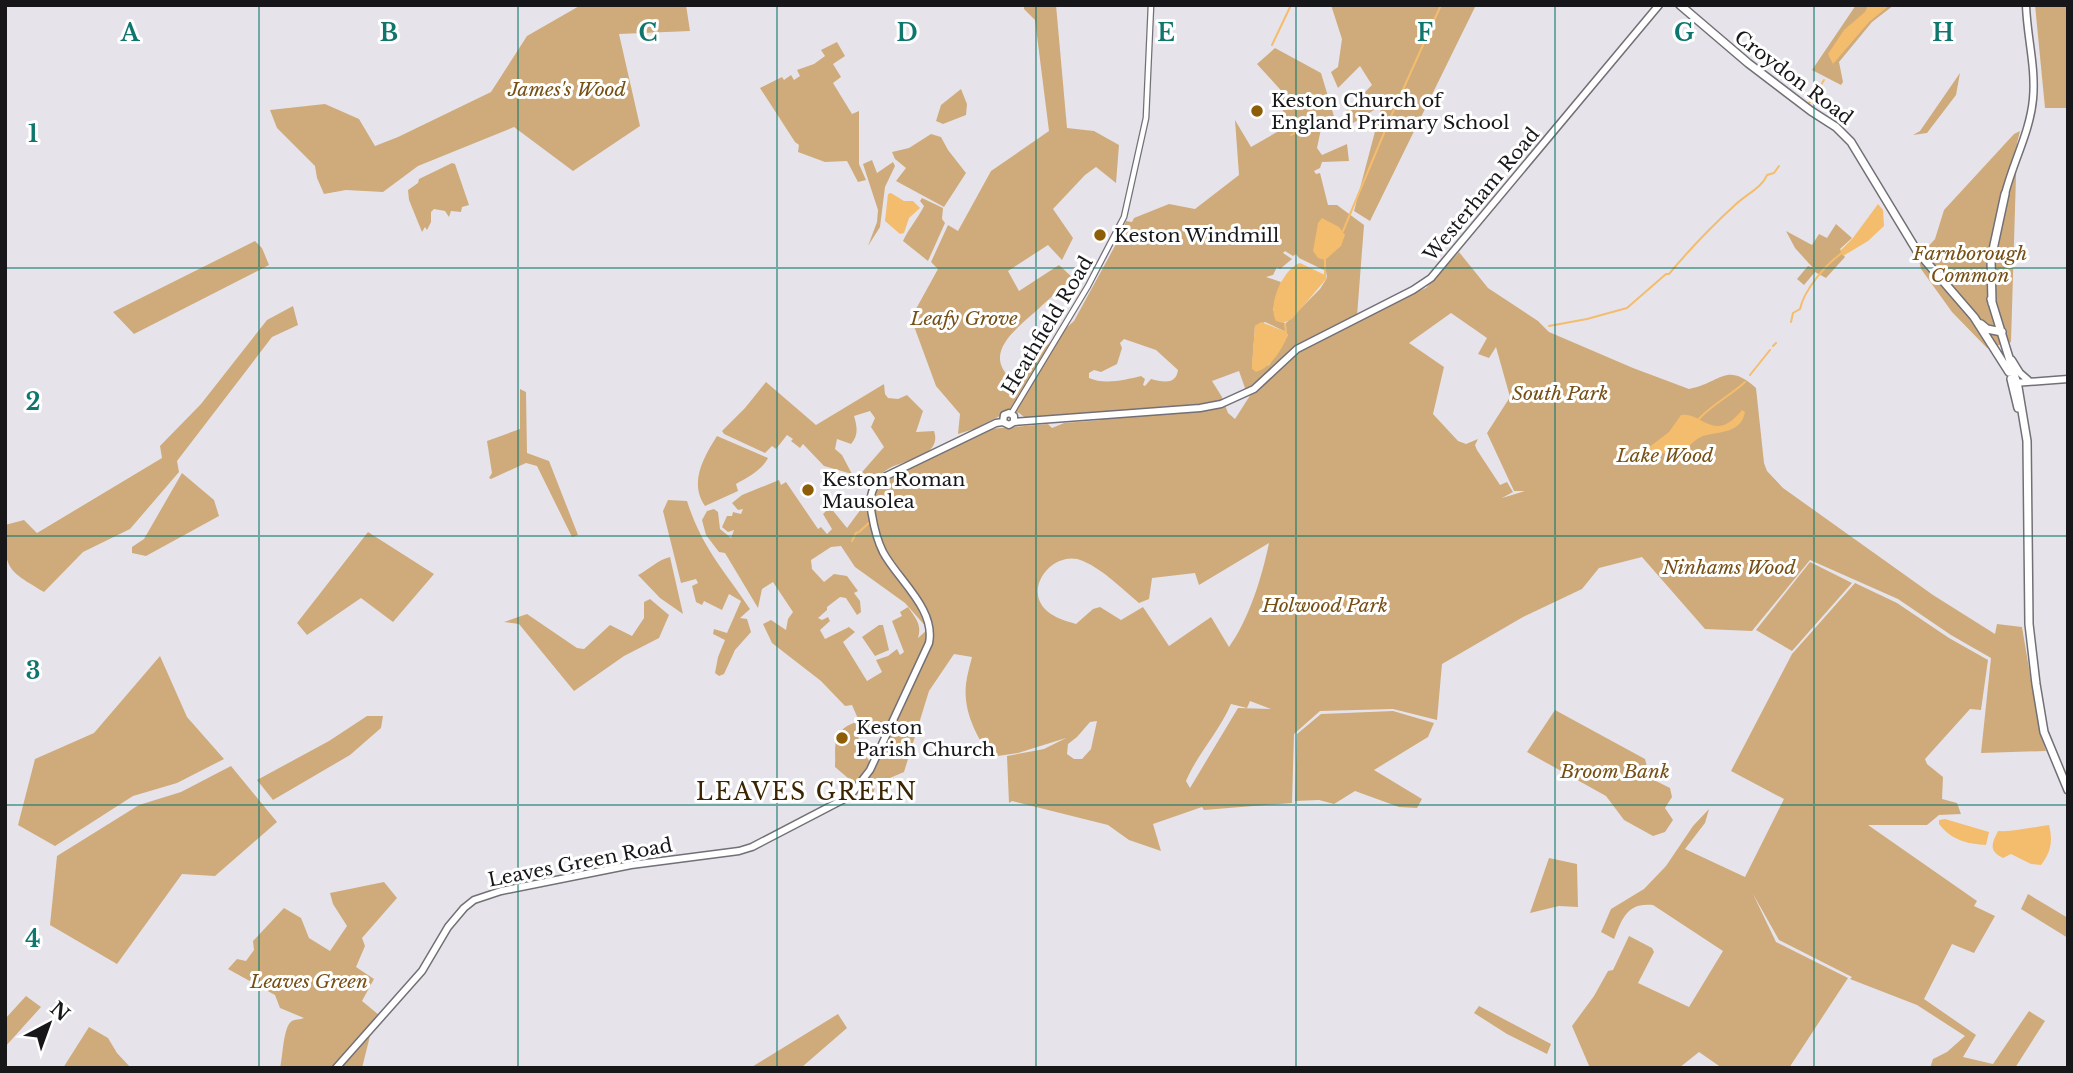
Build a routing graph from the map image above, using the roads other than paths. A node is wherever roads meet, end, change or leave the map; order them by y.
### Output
1 (1151, 5) edge
2 (1659, 5) edge
3 (1682, 5) edge
4 (2026, 5) edge
5 (2005, 194) joint
6 (1991, 299) junction
7 (1995, 321) junction
8 (1992, 331) junction
9 (2005, 358) junction
10 (2068, 379) edge
11 (2030, 381) junction
12 (2016, 384) junction
13 (1011, 414) junction
14 (1003, 422) junction
15 (1014, 422) junction
16 (2068, 790) edge
17 (854, 792) joint
18 (336, 1068) edge

1 - 13 main road, Heathfield Road
2 - 15 main road, Westerham Road
3 - 8 highway, Croydon Road
4 - 5 main road
5 - 6 highway
6 - 7 highway
6 - 8 highway
7 - 8 highway
7 - 8 highway
8 - 9 highway, Croydon Road
8 - 9 highway
9 - 11 main road
9 - 12 highway
9 - 12 highway, Croydon Road
10 - 11 main road
11 - 12 main road
11 - 12 main road
12 - 16 highway
13 - 14 main road, Westerham Road
13 - 15 main road
14 - 15 main road, Westerham Road
14 - 17 main road, Westerham Road
17 - 18 main road, Leaves Green Road

